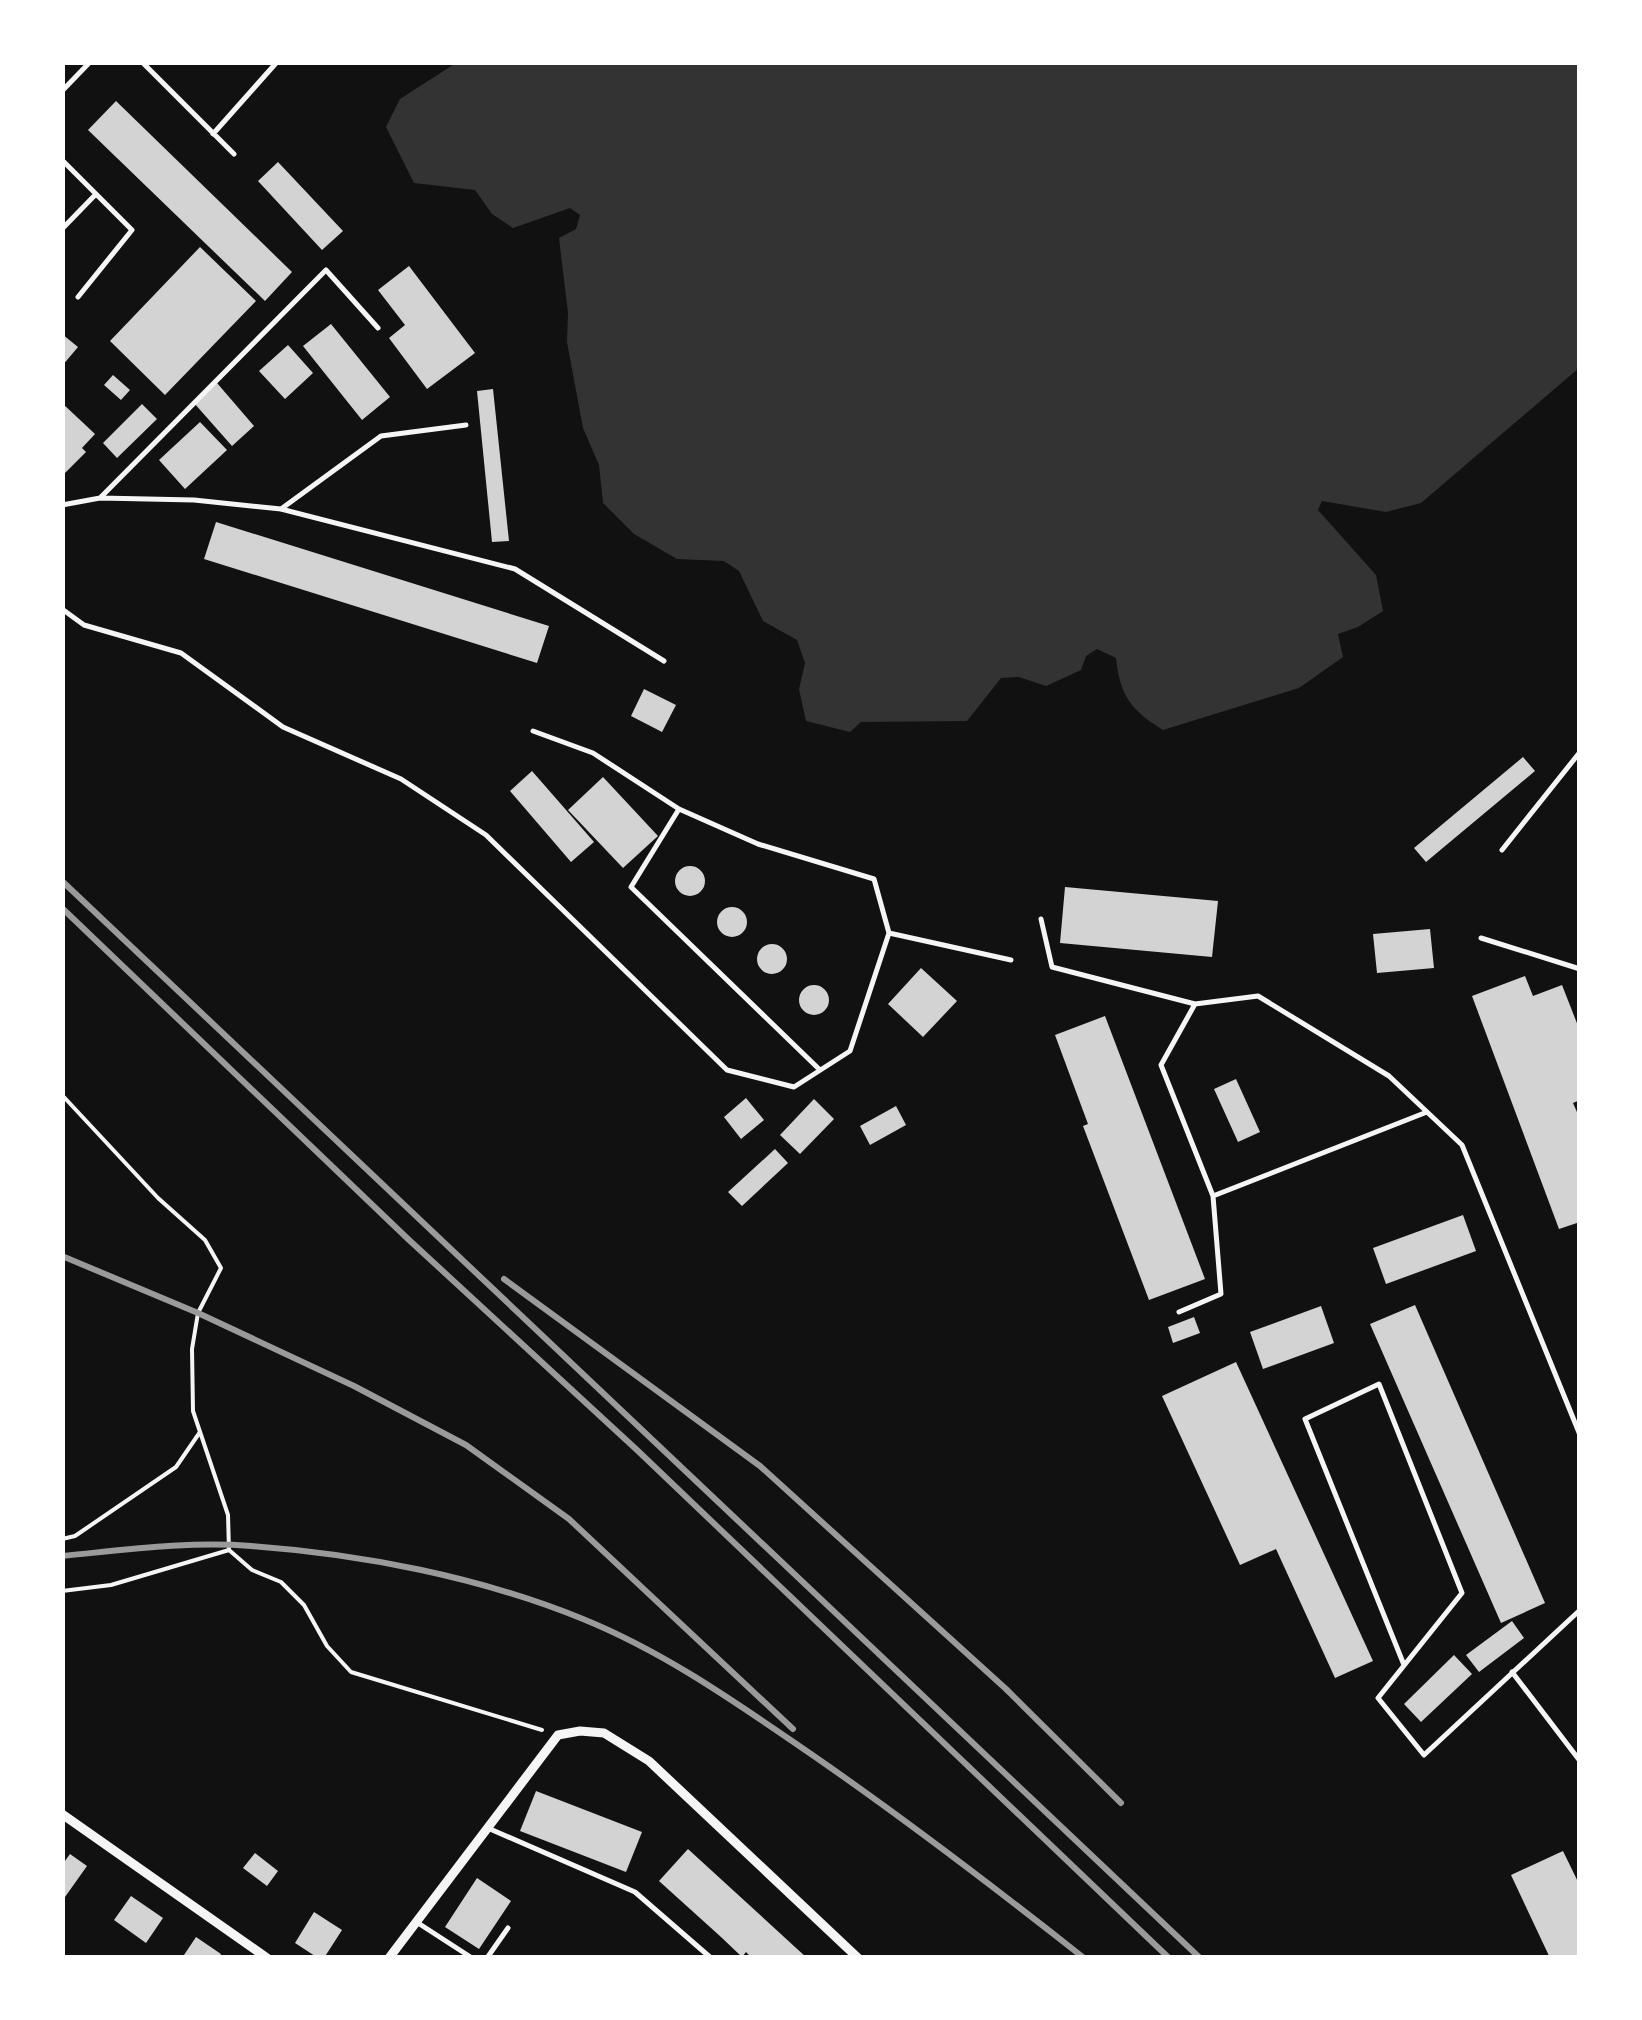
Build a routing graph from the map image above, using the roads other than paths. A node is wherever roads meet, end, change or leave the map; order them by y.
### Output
1 (90, 62) edge
2 (142, 62) edge
3 (278, 62) edge
4 (62, 91) edge
5 (213, 134) junction
6 (234, 154) dead end
7 (62, 160) edge
8 (96, 194) junction
9 (62, 229) edge
10 (78, 297) dead end
11 (378, 328) dead end
12 (466, 425) dead end
13 (100, 498) junction
14 (62, 505) edge
15 (282, 509) junction
16 (62, 610) edge
17 (664, 661) dead end
18 (534, 731) dead end
19 (1580, 752) edge
20 (679, 809) junction
21 (1502, 850) dead end
22 (1040, 918) dead end
23 (889, 933) junction
24 (1481, 938) dead end
25 (1011, 960) dead end
26 (1580, 969) edge
27 (1195, 1004) junction
28 (820, 1070) junction
29 (1427, 1112) junction
30 (1213, 1196) junction
31 (1179, 1312) dead end
32 (1580, 1435) edge
33 (1580, 1610) edge
34 (1404, 1665) junction
35 (1512, 1672) junction
36 (1580, 1762) edge
37 (62, 1814) edge
38 (487, 1828) junction
39 (416, 1922) junction
40 (508, 1928) dead end
41 (267, 1958) edge
42 (388, 1958) edge
43 (472, 1958) edge
44 (487, 1958) edge
45 (711, 1958) edge
46 (858, 1958) edge

1 - 4 lane
2 - 5 lane
3 - 5 lane
5 - 6 lane
7 - 8 lane
8 - 9 lane
8 - 10 lane
11 - 13 lane
12 - 15 lane
13 - 14 lane
13 - 15 lane
15 - 17 lane
16 - 28 lane
18 - 20 lane
19 - 21 lane
20 - 23 lane
20 - 28 lane
22 - 27 lane
23 - 25 lane
23 - 28 lane
24 - 26 lane
27 - 29 lane
27 - 30 lane
29 - 30 lane
29 - 32 lane
30 - 31 lane
33 - 35 lane
34 - 34 lane
34 - 35 lane
35 - 36 lane
37 - 41 street
38 - 39 street
38 - 45 lane
38 - 46 street
39 - 42 street
39 - 43 lane
40 - 44 lane

